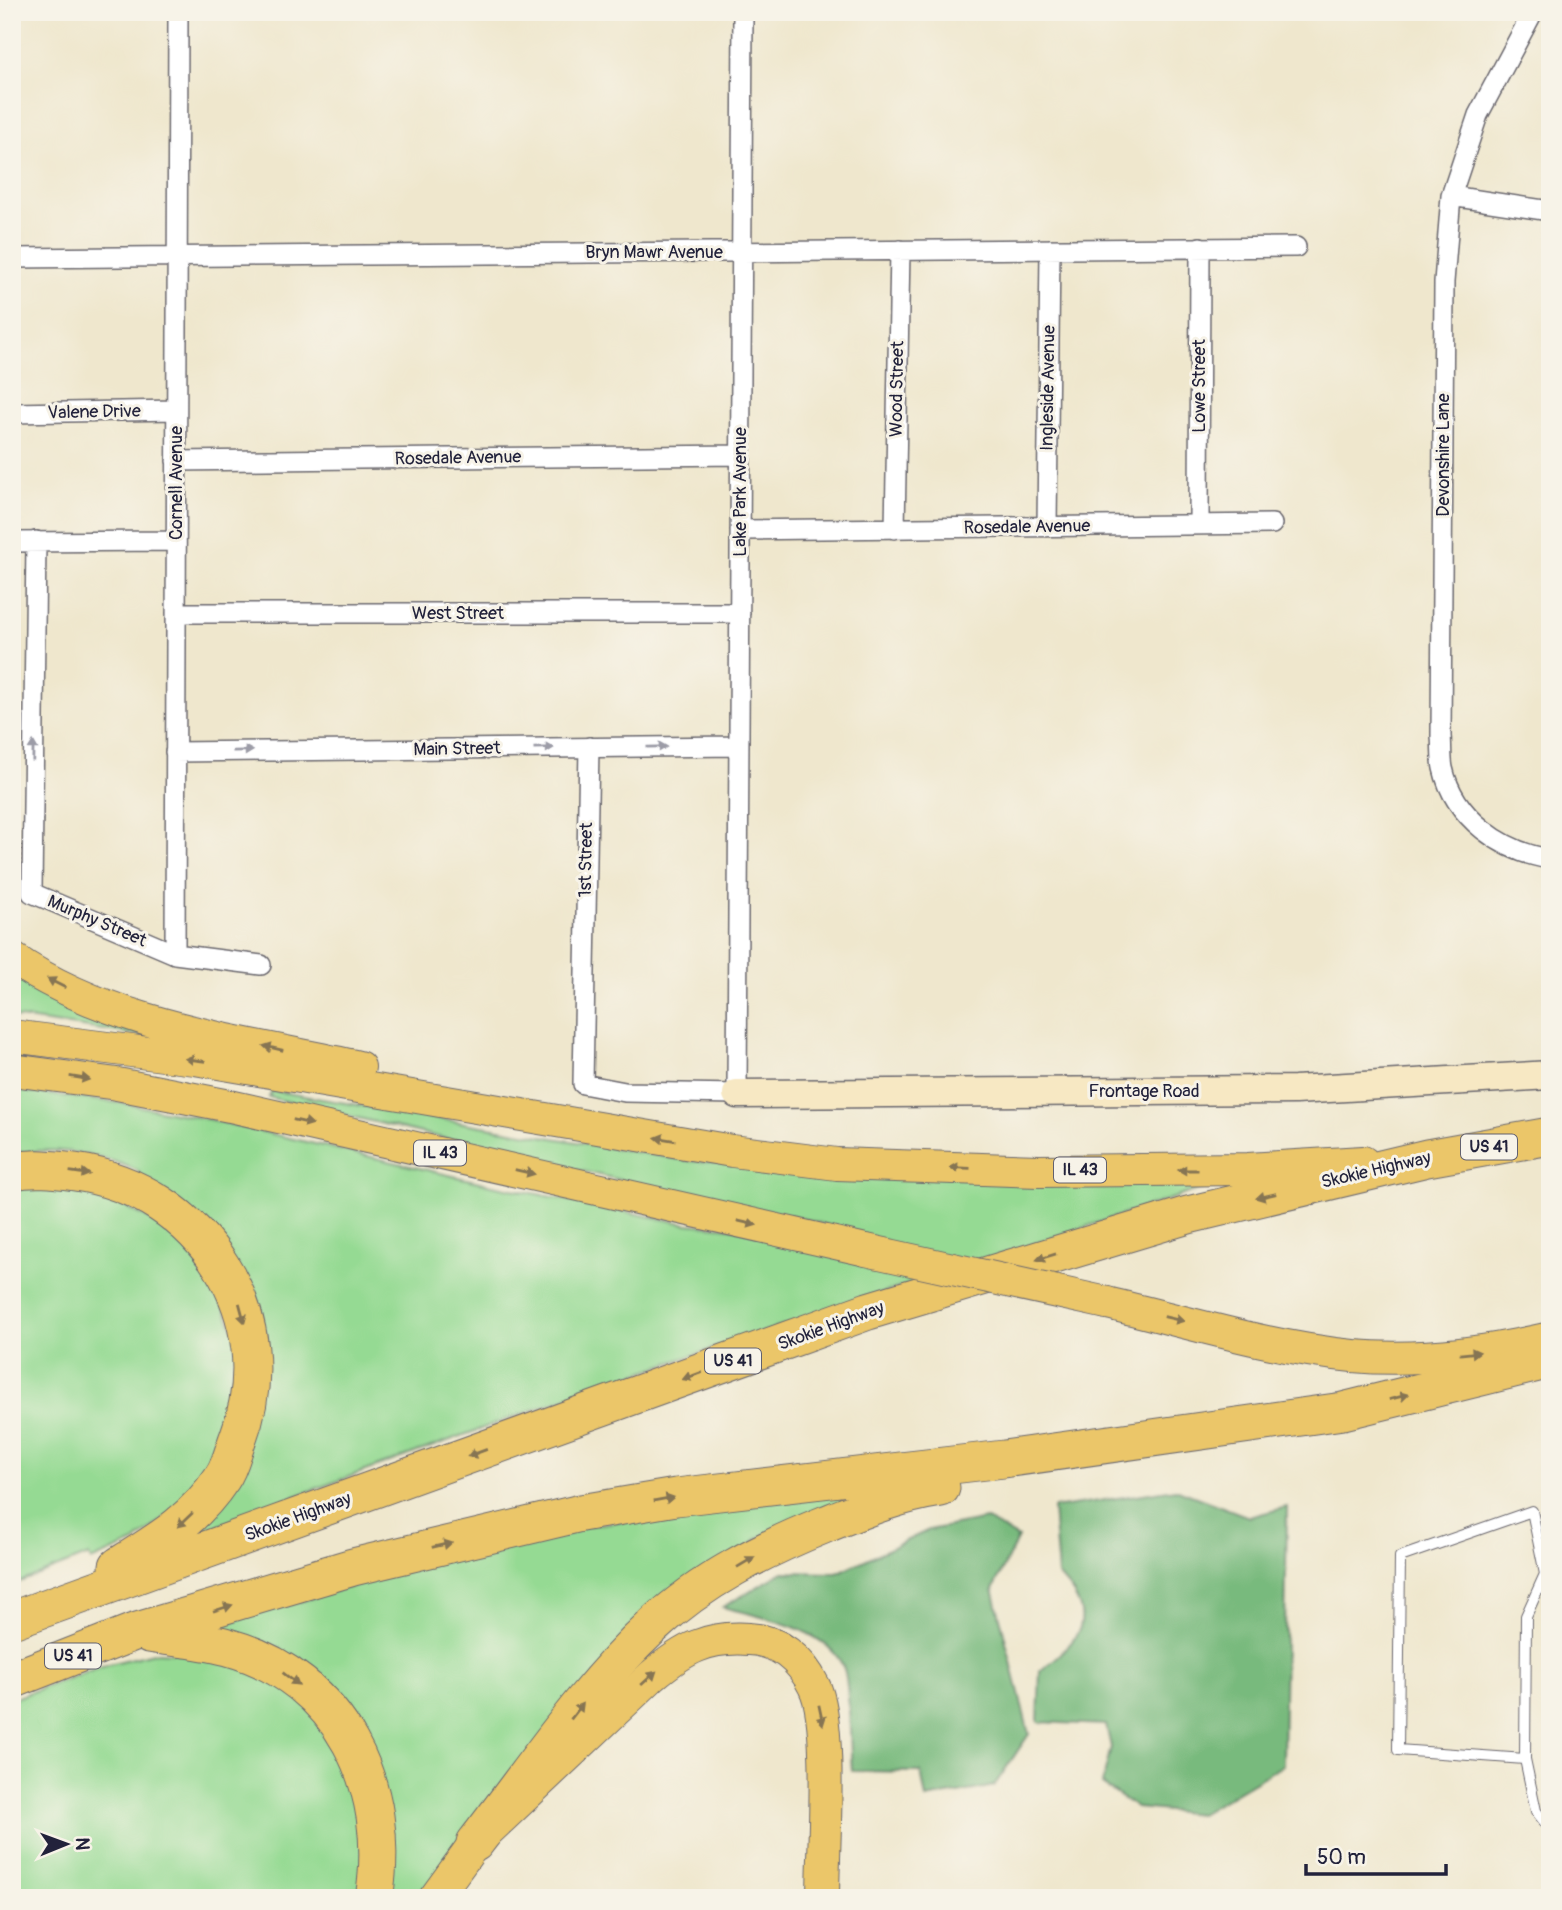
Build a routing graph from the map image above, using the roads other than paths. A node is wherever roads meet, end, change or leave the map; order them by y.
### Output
1 (178, 12) edge
2 (743, 12) edge
3 (1533, 12) edge
4 (1451, 196) junction
5 (1550, 211) edge
6 (1200, 247) junction
7 (1296, 247) dead end
8 (1050, 248) junction
9 (900, 250) junction
10 (742, 251) junction
11 (177, 256) junction
12 (12, 258) edge
13 (176, 410) junction
14 (12, 413) edge
15 (740, 455) junction
16 (176, 461) junction
17 (1272, 524) dead end
18 (1199, 525) junction
19 (1047, 527) junction
20 (895, 528) junction
21 (740, 530) junction
22 (36, 541) junction
23 (176, 541) junction
24 (12, 542) edge
25 (176, 613) junction
26 (740, 613) junction
27 (739, 746) junction
28 (589, 747) junction
29 (175, 752) junction
30 (1550, 859) edge
31 (175, 954) junction
32 (12, 958) edge
33 (261, 965) dead end
34 (12, 1036) edge
35 (12, 1070) edge
36 (1550, 1075) edge
37 (737, 1094) junction
38 (528, 1116) junction
39 (1550, 1136) edge
40 (1427, 1158) junction
41 (12, 1171) edge
42 (1550, 1338) edge
43 (1550, 1360) edge
44 (1343, 1411) junction
45 (51, 1605) junction
46 (12, 1620) edge
47 (134, 1632) junction
48 (12, 1680) edge
49 (1525, 1759) junction
50 (1550, 1829) edge
51 (475, 1843) junction
52 (374, 1898) edge
53 (435, 1898) edge
54 (823, 1898) edge

1 - 11 street, Cornell Avenue
2 - 10 street, Lake Park Avenue
3 - 4 street, Devonshire Lane
4 - 5 street
4 - 30 street, Devonshire Lane
6 - 7 street, Bryn Mawr Avenue
6 - 8 street, Bryn Mawr Avenue
6 - 18 street, Lowe Street
8 - 9 street, Bryn Mawr Avenue
8 - 19 street, Ingleside Avenue
9 - 10 street, Bryn Mawr Avenue
9 - 20 street, Wood Street
10 - 11 street, Bryn Mawr Avenue
10 - 15 street, Lake Park Avenue
11 - 12 street, Bryn Mawr Avenue
11 - 13 street, Cornell Avenue
13 - 14 street, Valene Drive
13 - 16 street, Cornell Avenue
15 - 16 street, Rosedale Avenue
15 - 21 street, Lake Park Avenue
16 - 23 street, Cornell Avenue
17 - 18 street, Rosedale Avenue
18 - 19 street, Rosedale Avenue
19 - 20 street, Rosedale Avenue
20 - 21 street, Rosedale Avenue
21 - 26 street, Lake Park Avenue
22 - 23 street
22 - 24 street
31 -> 22 street, Murphy Street
23 - 25 street, Cornell Avenue
25 - 26 street, West Street
25 - 29 street, Cornell Avenue
26 - 27 street, Lake Park Avenue
28 -> 27 street, Main Street
27 - 37 street, Lake Park Avenue
29 -> 28 street, Main Street
28 - 37 street, 1st Street
29 - 31 street, Cornell Avenue
31 - 33 street, Murphy Street
38 -> 32 main road
38 -> 34 main road, IL 43
35 -> 42 main road, IL 43, bridge
36 - 37 street, Frontage Road
40 -> 38 main road, IL 43
39 - 40 highway, Skokie Highway / US 41
40 -> 45 highway, Skokie Highway / US 41
41 -> 45 highway
44 -> 43 highway, US 41
47 -> 44 highway, US 41
51 -> 44 highway
45 - 46 highway, Skokie Highway / US 41
47 - 48 highway, US 41
47 -> 52 highway
49 - 49 lane
49 - 50 lane
51 - 53 main road
51 -> 54 main road

